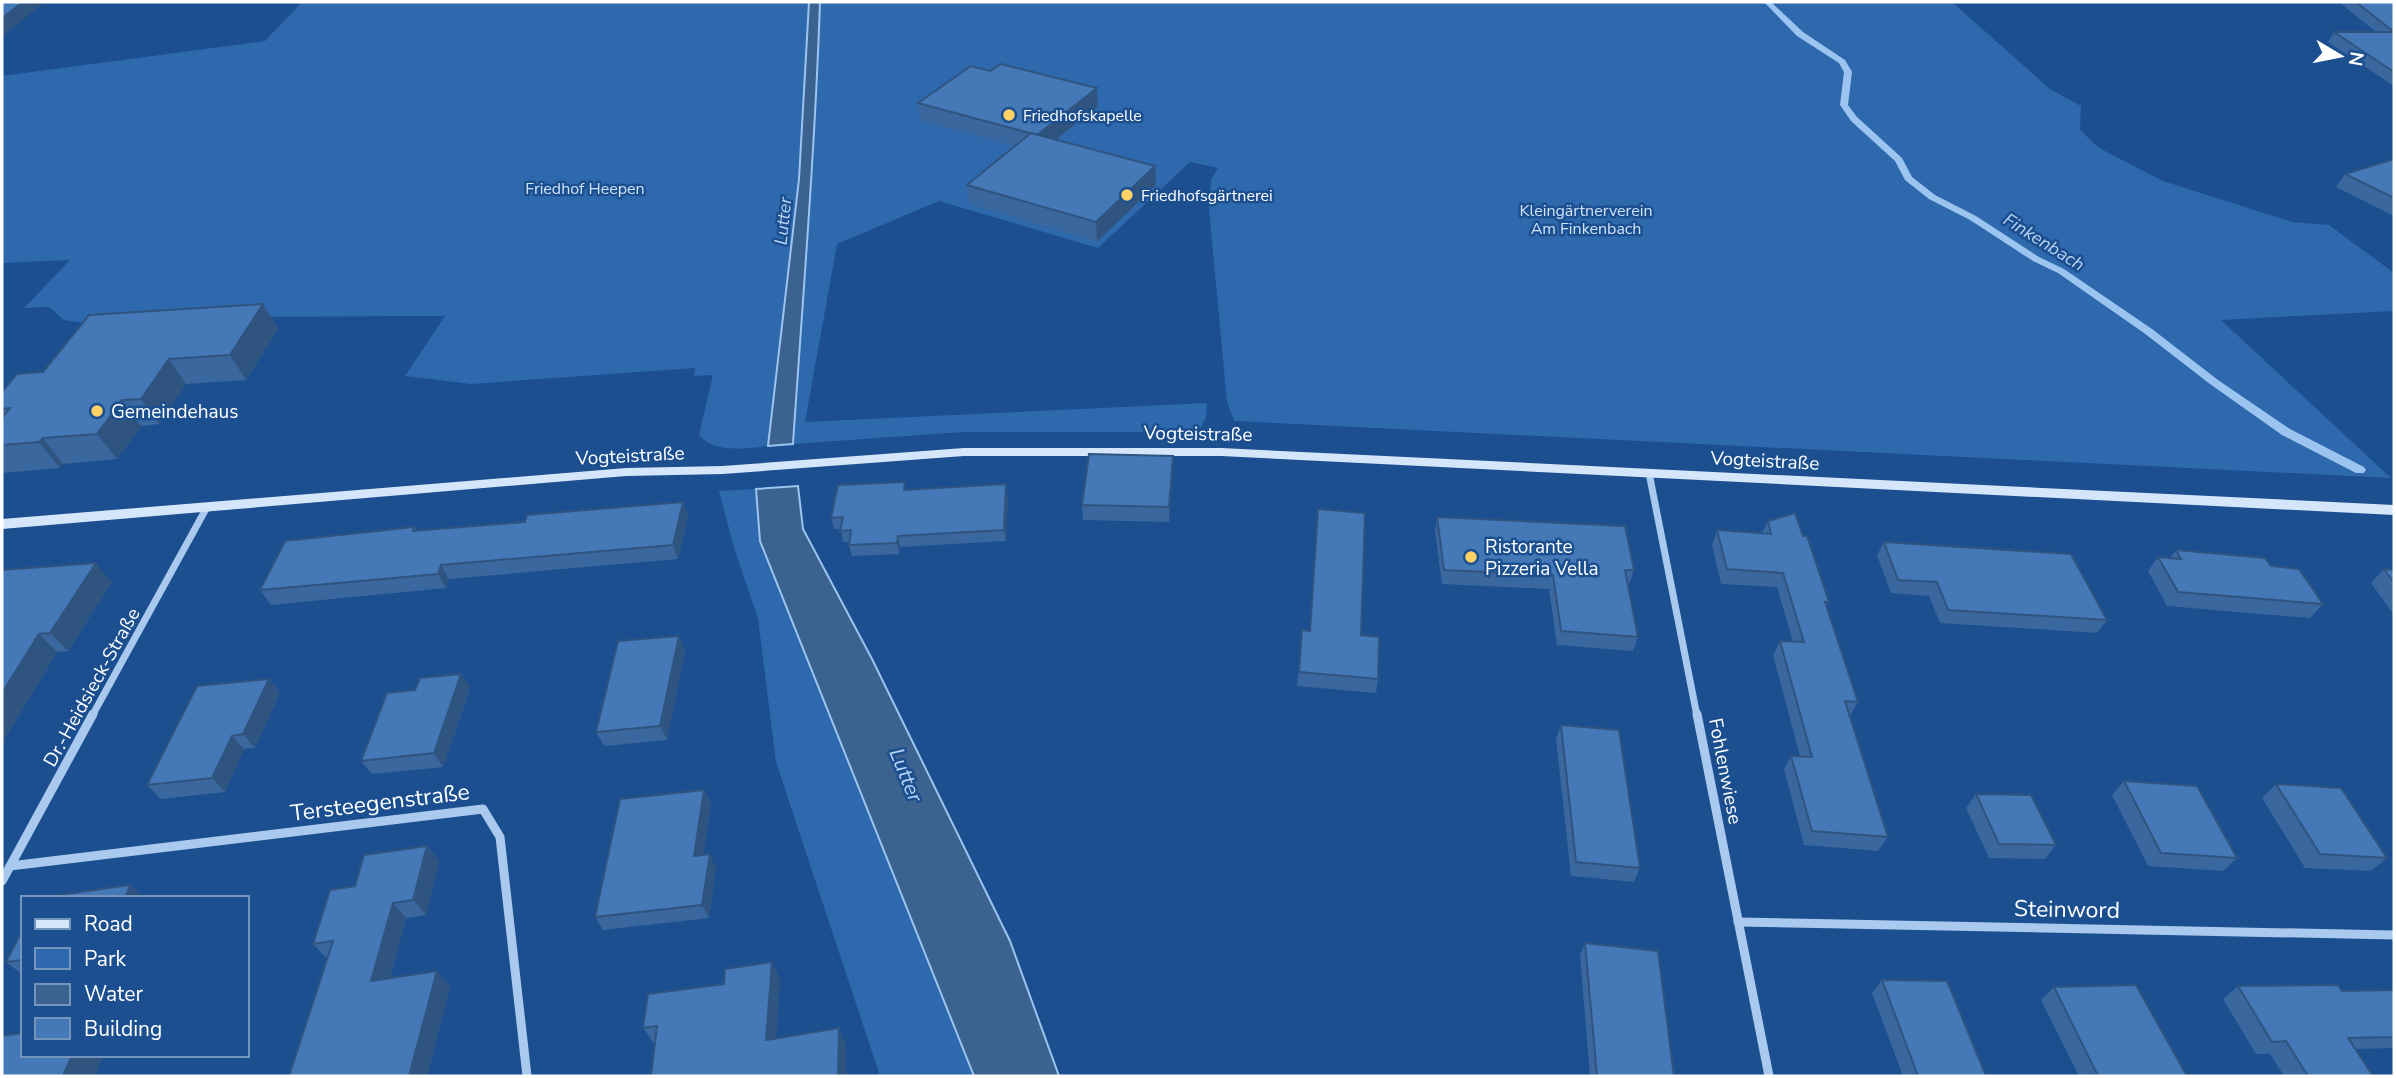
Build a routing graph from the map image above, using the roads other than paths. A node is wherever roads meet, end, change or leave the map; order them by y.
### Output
1 (1649, 473) junction
2 (207, 507) junction
3 (2394, 510) edge
4 (2, 524) edge
5 (10, 866) junction
6 (2, 881) edge
7 (1738, 922) junction
8 (2394, 935) edge
9 (527, 1076) edge
10 (1769, 1076) edge

1 - 2 street, Vogteistraße
1 - 3 street, Vogteistraße
1 - 7 street, Fohlenwiese
2 - 4 street, Vogteistraße
2 - 5 street, Dr.-Heidsieck-Straße
5 - 6 street, Dr.-Heidsieck-Straße
5 - 9 street, Tersteegenstraße
7 - 8 street, Steinword
7 - 10 street, Fohlenwiese

